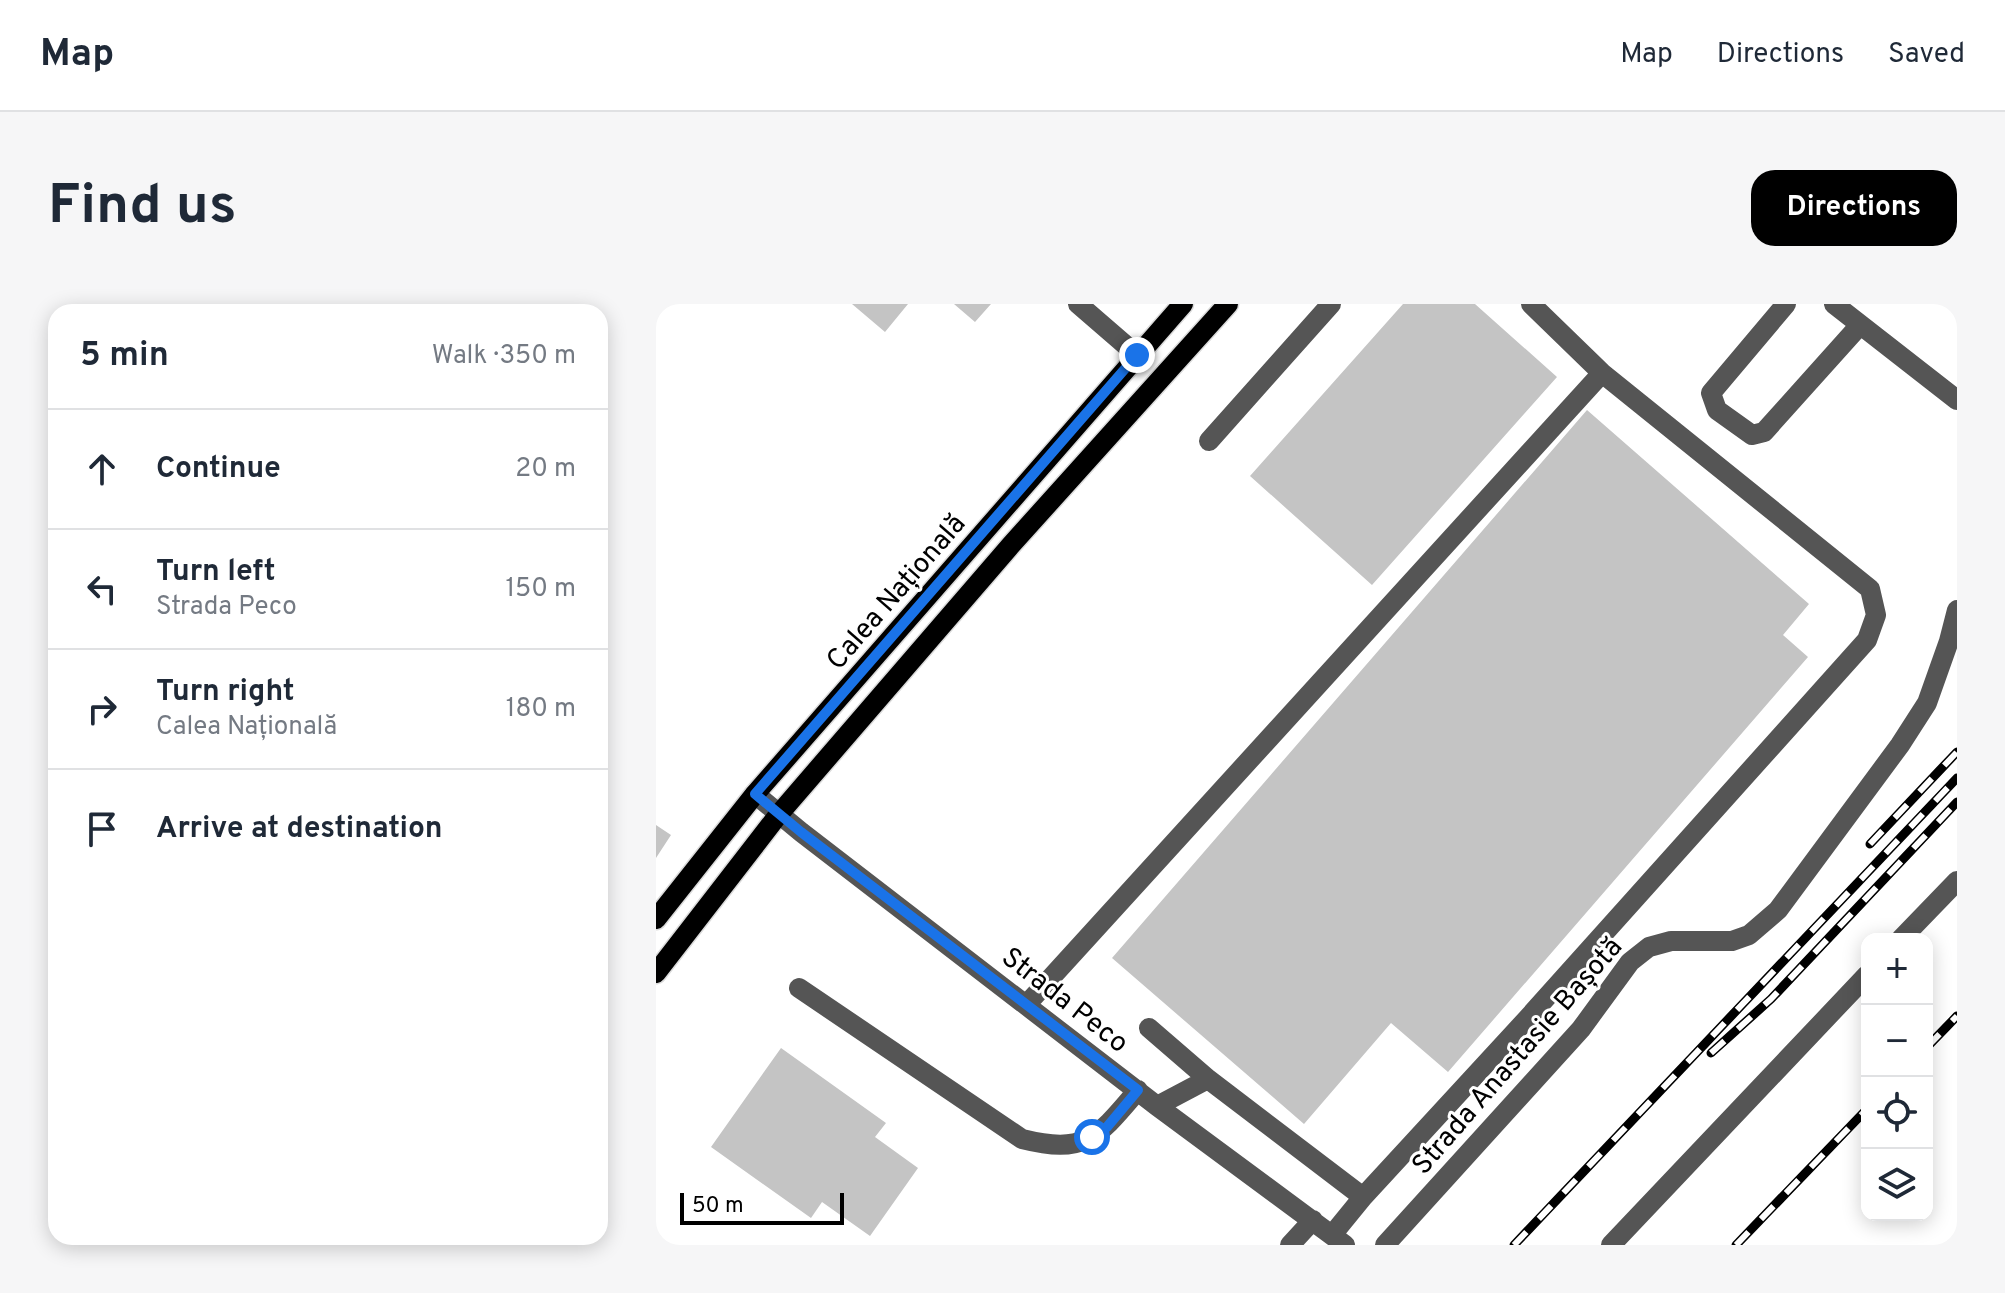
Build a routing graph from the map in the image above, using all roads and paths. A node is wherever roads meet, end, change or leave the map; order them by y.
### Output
1 (1078, 304) edge
2 (1183, 304) edge
3 (1228, 304) edge
4 (1331, 304) edge
5 (1531, 304) edge
6 (1786, 304) edge
7 (1834, 304) edge
8 (1860, 325) junction
9 (1137, 355) junction
10 (1602, 373) junction
11 (1957, 400) edge
12 (1209, 441) dead end
13 (1957, 610) edge
14 (755, 794) junction
15 (779, 814) junction
16 (1957, 881) edge
17 (656, 919) edge
18 (1907, 933) edge
19 (656, 973) edge
20 (1861, 981) edge
21 (799, 988) dead end
22 (1027, 1004) junction
23 (1149, 1028) dead end
24 (1208, 1079) junction
25 (1138, 1090) junction
26 (1157, 1106) junction
27 (1363, 1197) junction
28 (1313, 1220) junction
29 (1338, 1240) edge
30 (1290, 1245) edge
31 (1385, 1245) edge
32 (1611, 1245) edge

1 - 9 street
2 - 9 main road, Calea Națională
3 - 15 main road, Calea Națională
4 - 12 street
5 - 10 street
6 - 8 street
7 - 8 street
8 - 11 street
9 - 14 main road, Calea Națională
10 - 22 street
10 - 27 street
13 - 31 street, Strada Anastasie Bașotă
14 - 15 street, Strada Peco
14 - 17 main road, Calea Națională
15 - 19 main road, Calea Națională
15 - 22 street, Strada Peco
16 - 18 street
20 - 32 street
21 - 25 street
22 - 25 street, Strada Peco
23 - 24 street
24 - 26 street
24 - 27 street
25 - 26 street, Strada Peco
26 - 28 street, Strada Peco
27 - 29 street
28 - 29 street, Strada Peco
28 - 30 street

